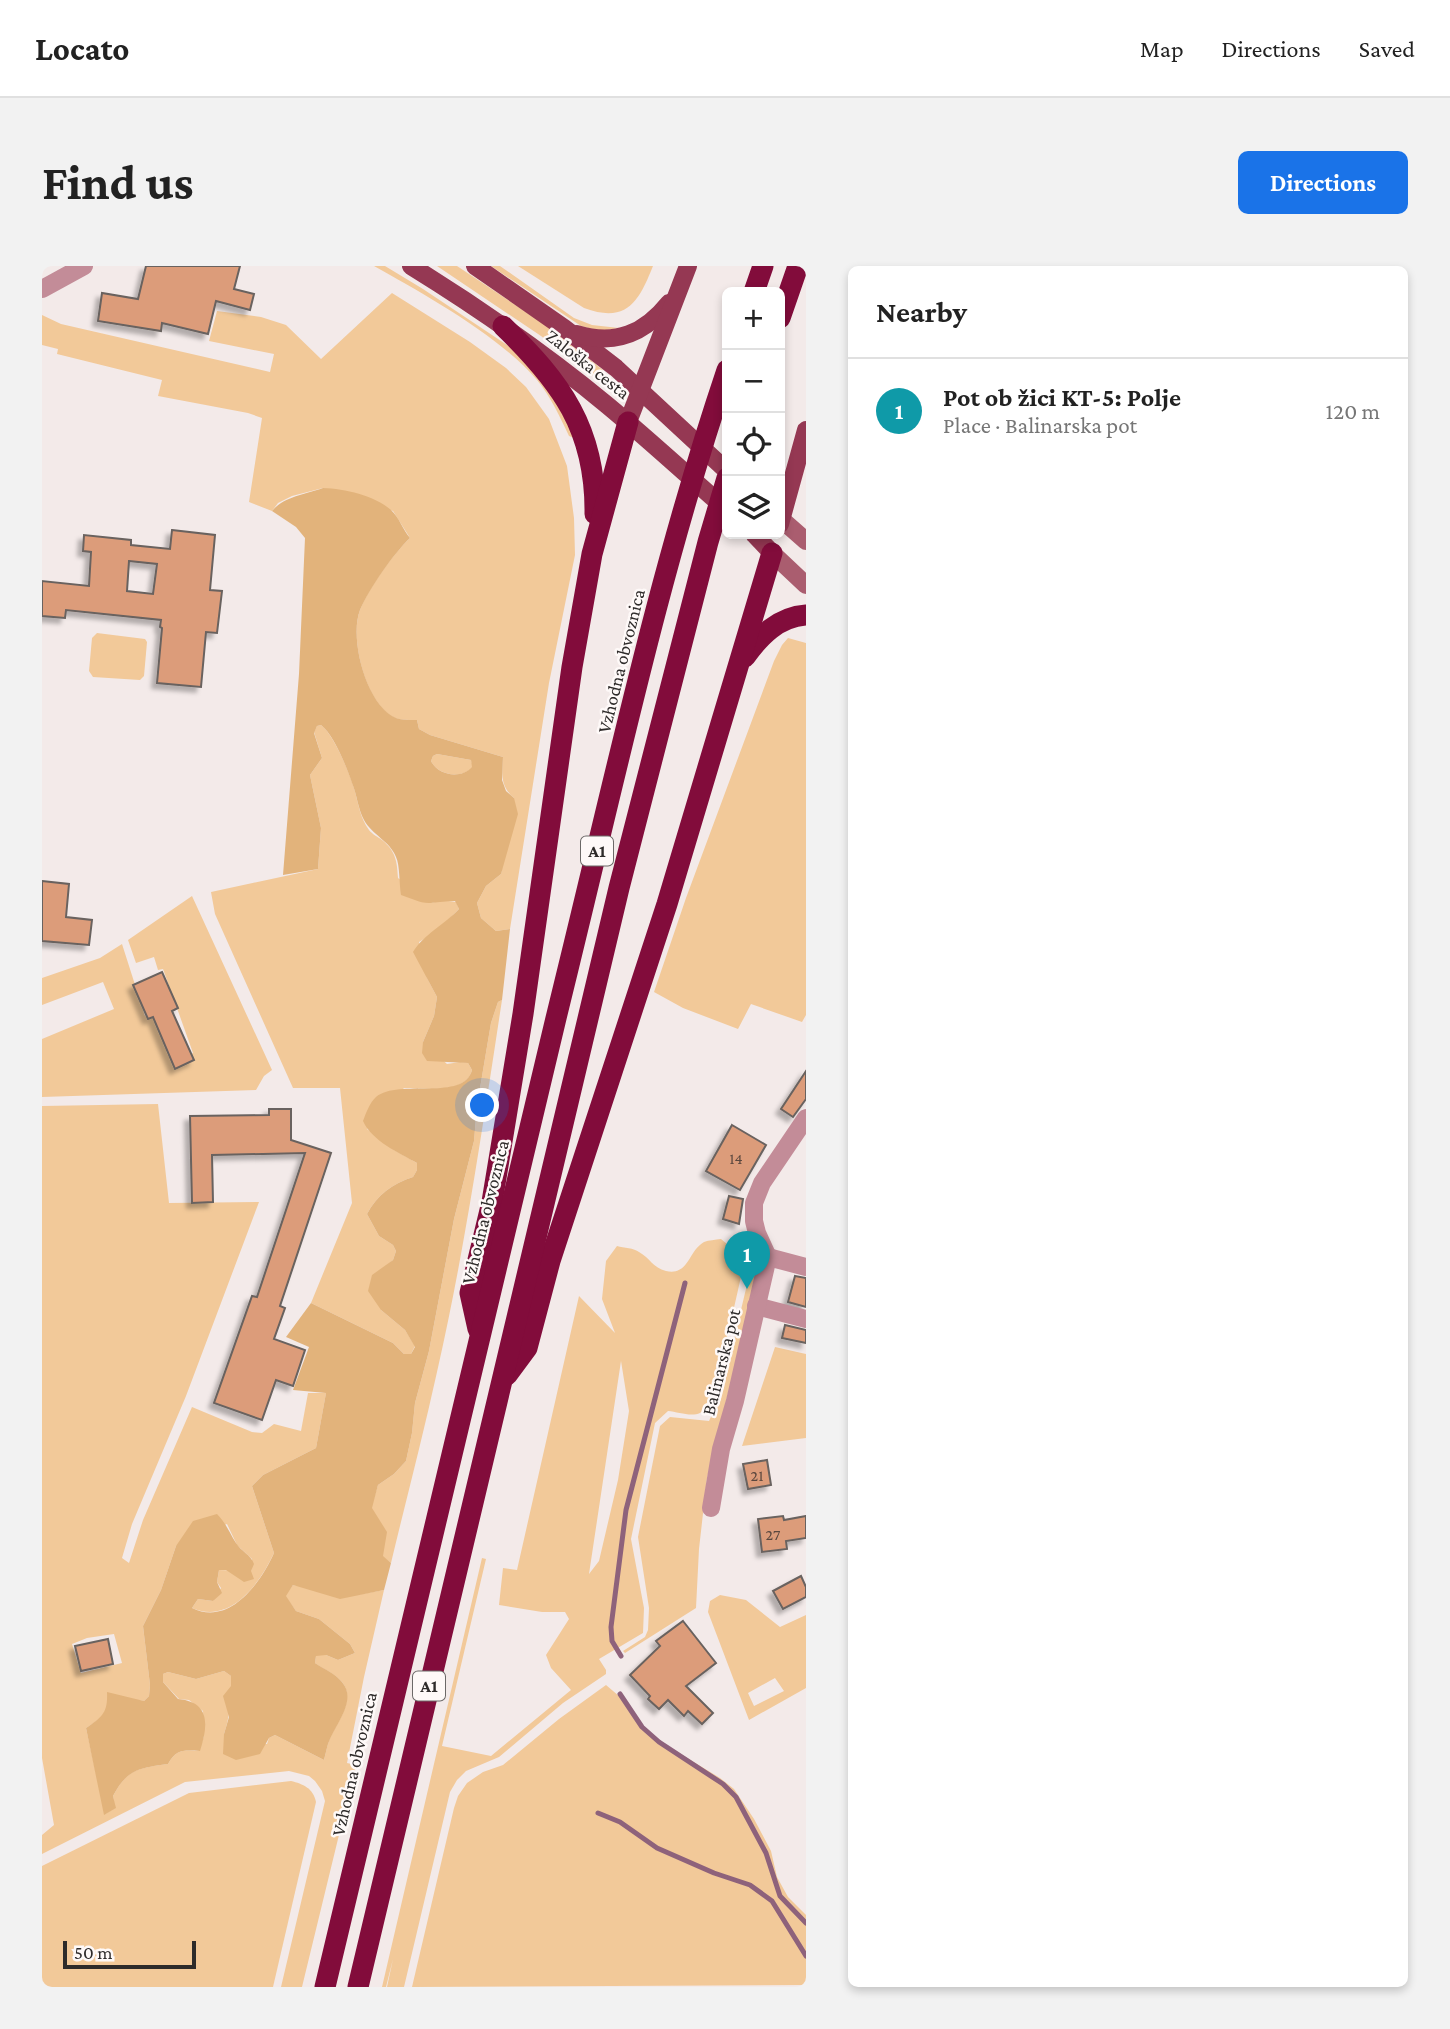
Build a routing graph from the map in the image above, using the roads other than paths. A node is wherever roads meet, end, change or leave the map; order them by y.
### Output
1 (85, 266) edge
2 (411, 266) edge
3 (475, 266) edge
4 (688, 266) edge
5 (763, 266) edge
6 (798, 266) edge
7 (680, 285) junction
8 (756, 287) edge
9 (42, 289) edge
10 (785, 304) edge
11 (503, 326) junction
12 (564, 328) junction
13 (722, 386) edge
14 (640, 390) junction
15 (628, 422) junction
16 (806, 430) edge
17 (722, 467) edge
18 (722, 495) edge
19 (785, 505) edge
20 (722, 506) edge
21 (785, 533) edge
22 (775, 539) edge
23 (783, 539) edge
24 (806, 541) edge
25 (592, 554) junction
26 (806, 585) edge
27 (806, 615) edge
28 (735, 674) junction
29 (806, 1118) edge
30 (768, 1257) junction
31 (806, 1267) edge
32 (756, 1306) junction
33 (806, 1319) edge
34 (479, 1335) junction
35 (500, 1385) junction
36 (711, 1508) dead end
37 (325, 1987) edge
38 (358, 1987) edge

1 - 9 street
2 - 11 main road, Zaloška cesta
3 - 12 main road, Zaloška cesta
4 - 7 main road
5 - 8 highway
6 - 10 highway
7 - 12 main road
7 - 14 main road
11 - 15 main road, Zaloška cesta
11 - 25 highway
12 - 14 main road, Zaloška cesta
13 - 34 highway, Vzhodna obvoznica / A1
14 - 15 main road
14 - 17 main road, Zaloška cesta
15 - 20 main road, Zaloška cesta
15 - 25 highway
16 - 19 main road
18 - 35 highway, A1
21 - 24 main road
22 - 28 highway
23 - 26 main road
25 - 34 highway
27 - 28 highway
28 - 35 highway
29 - 30 street
30 - 31 street
30 - 32 street, Balinarska pot
32 - 33 street
32 - 36 street, Balinarska pot
34 - 37 highway, Vzhodna obvoznica / A1
35 - 38 highway, A1

